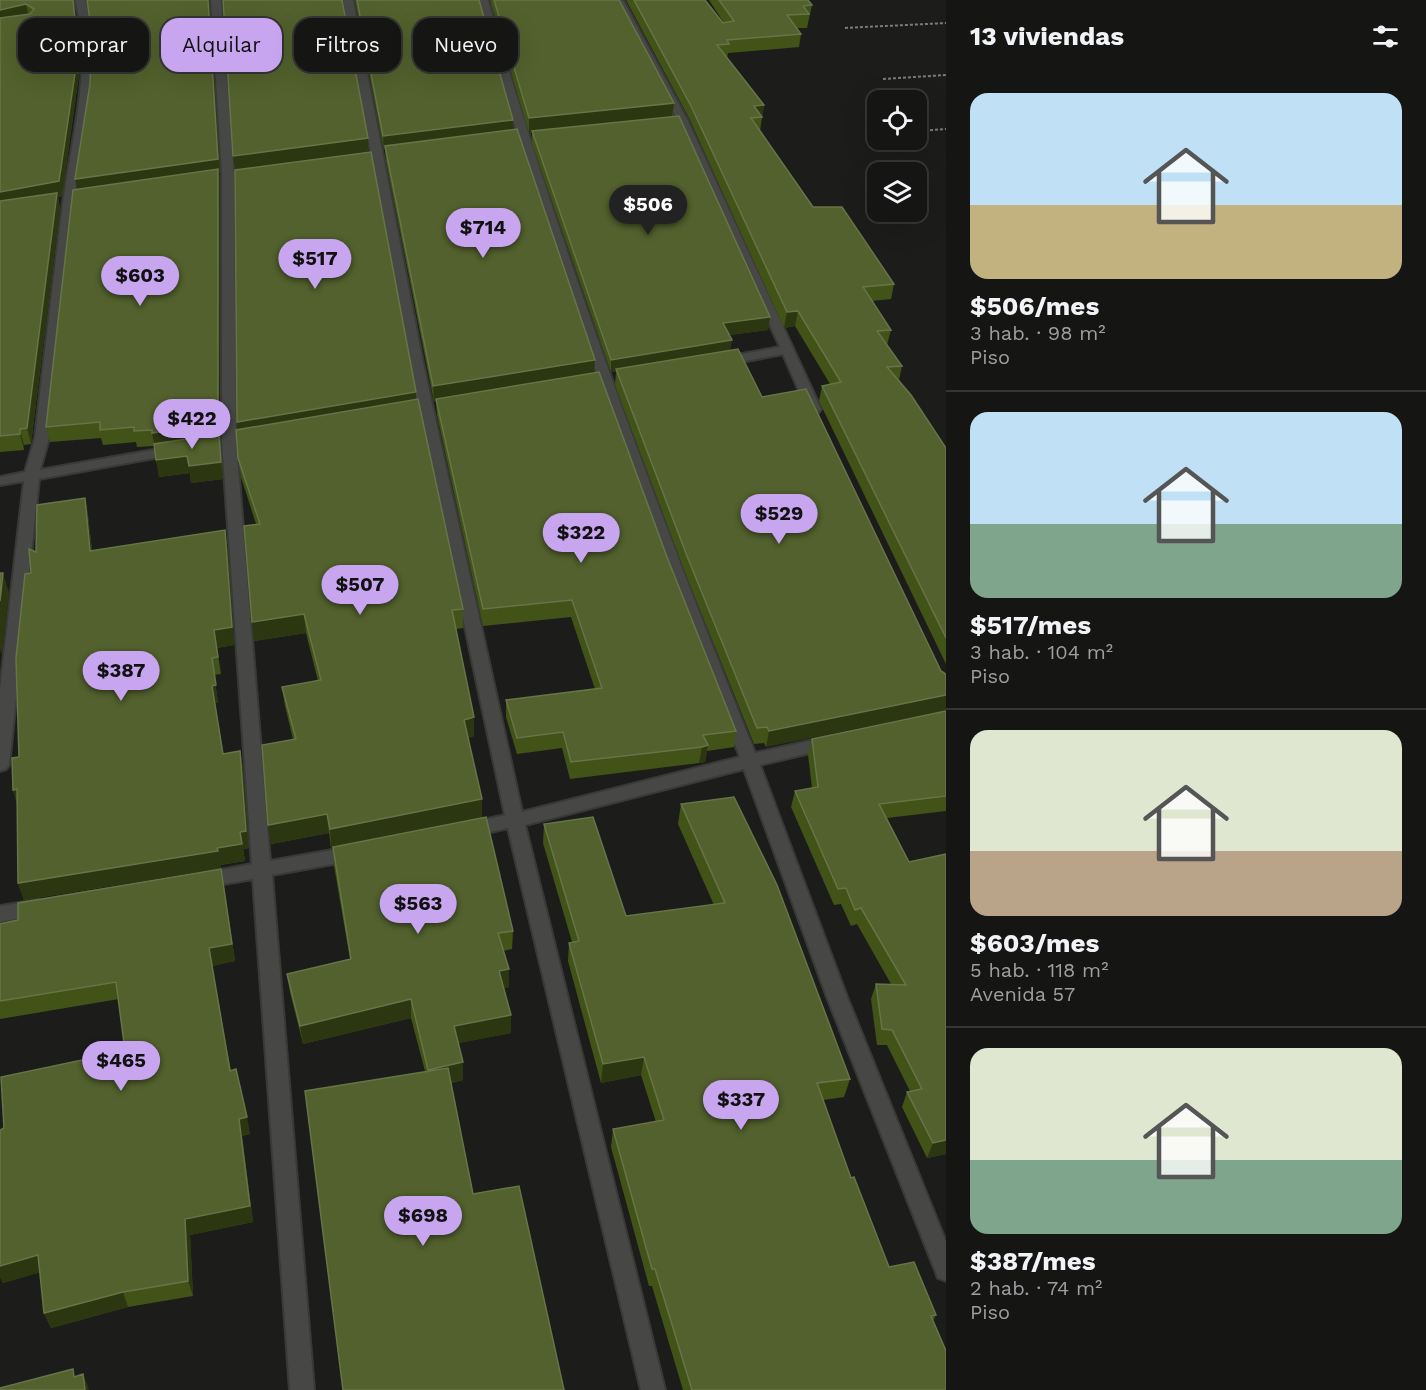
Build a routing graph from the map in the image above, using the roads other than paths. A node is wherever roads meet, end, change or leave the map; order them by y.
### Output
1 (80, 0) edge
2 (216, 0) edge
3 (348, 0) edge
4 (483, 0) edge
5 (618, 0) edge
6 (786, 350) junction
7 (707, 364) edge
8 (821, 424) edge
9 (194, 448) edge
10 (32, 474) junction
11 (0, 481) edge
12 (854, 737) edge
13 (749, 759) junction
14 (0, 765) edge
15 (515, 821) junction
16 (446, 835) edge
17 (376, 849) edge
18 (260, 872) junction
19 (177, 885) edge
20 (59, 904) edge
21 (0, 914) edge
22 (946, 1270) edge
23 (302, 1390) edge
24 (653, 1390) edge

1 - 10 street
2 - 18 street
3 - 15 street
4 - 13 street
5 - 6 street
6 - 7 street
6 - 8 street
9 - 10 street
10 - 11 street
10 - 14 street
12 - 13 street
13 - 15 street
13 - 22 street
15 - 16 street
15 - 24 street
17 - 18 street
18 - 19 street
18 - 23 street
20 - 21 street

